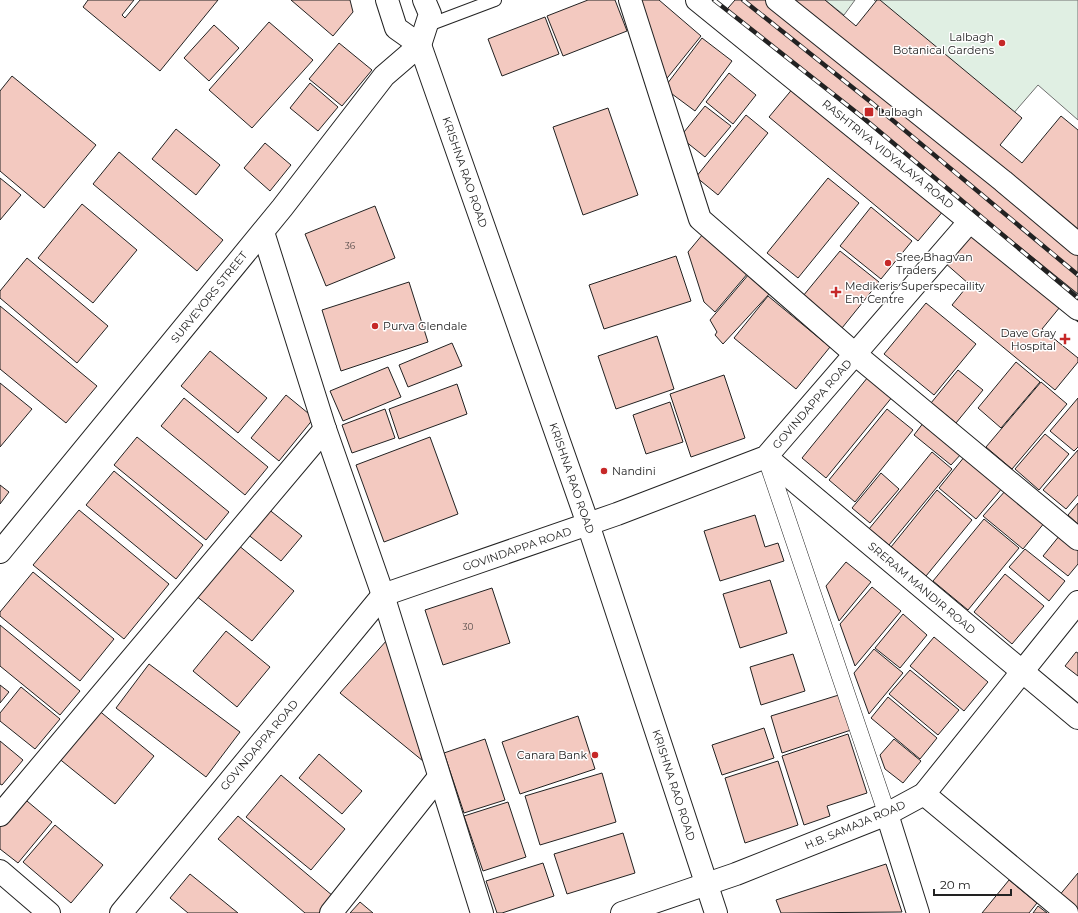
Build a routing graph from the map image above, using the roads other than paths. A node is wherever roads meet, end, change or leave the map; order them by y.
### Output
1 (387, 0) edge
2 (424, 0) edge
3 (495, 0) edge
4 (630, 0) edge
5 (697, 0) edge
6 (777, 0) edge
7 (423, 36) junction
8 (970, 221) junction
9 (263, 232) junction
10 (1078, 244) edge
11 (1078, 309) edge
12 (855, 354) junction
13 (325, 429) junction
14 (766, 457) junction
15 (588, 524) junction
16 (1078, 539) edge
17 (0, 552) edge
18 (383, 595) junction
19 (1078, 602) edge
20 (1022, 672) junction
21 (1078, 718) edge
22 (438, 777) junction
23 (924, 794) junction
24 (887, 814) junction
25 (0, 815) edge
26 (0, 871) edge
27 (706, 883) junction
28 (49, 913) edge
29 (120, 913) edge
30 (331, 913) edge
31 (482, 913) edge
32 (622, 913) edge
33 (716, 913) edge
34 (918, 913) edge
35 (1067, 913) edge

1 - 7 street
2 - 7 street, KRISHNA RAO ROAD
3 - 7 lane
4 - 12 street
5 - 8 street, RASHTRIYA VIDYALAYA ROAD
6 - 10 street
7 - 9 street, SURVEYORS STREET
7 - 15 street, KRISHNA RAO ROAD
8 - 11 street, RASHTRIYA VIDYALAYA ROAD
8 - 12 street, GOVINDAPPA ROAD
9 - 13 street
9 - 17 street, SURVEYORS STREET
12 - 14 street, GOVINDAPPA ROAD
12 - 16 street
13 - 18 street
13 - 25 street
14 - 15 street, GOVINDAPPA ROAD
14 - 20 street, SRERAM MANDIR ROAD
14 - 24 street
15 - 18 street, GOVINDAPPA ROAD
15 - 27 street, KRISHNA RAO ROAD
18 - 22 street
18 - 29 street, GOVINDAPPA ROAD
19 - 20 street, H.B. SAMAJA ROAD
20 - 21 street, SRERAM MANDIR ROAD
20 - 23 street, H.B. SAMAJA ROAD
22 - 30 street
22 - 31 street
23 - 24 street, H.B. SAMAJA ROAD
23 - 35 street
24 - 27 street, H.B. SAMAJA ROAD
24 - 34 street
26 - 28 street
27 - 32 street, H.B. SAMAJA ROAD
27 - 33 street, KRISHNA RAO ROAD

